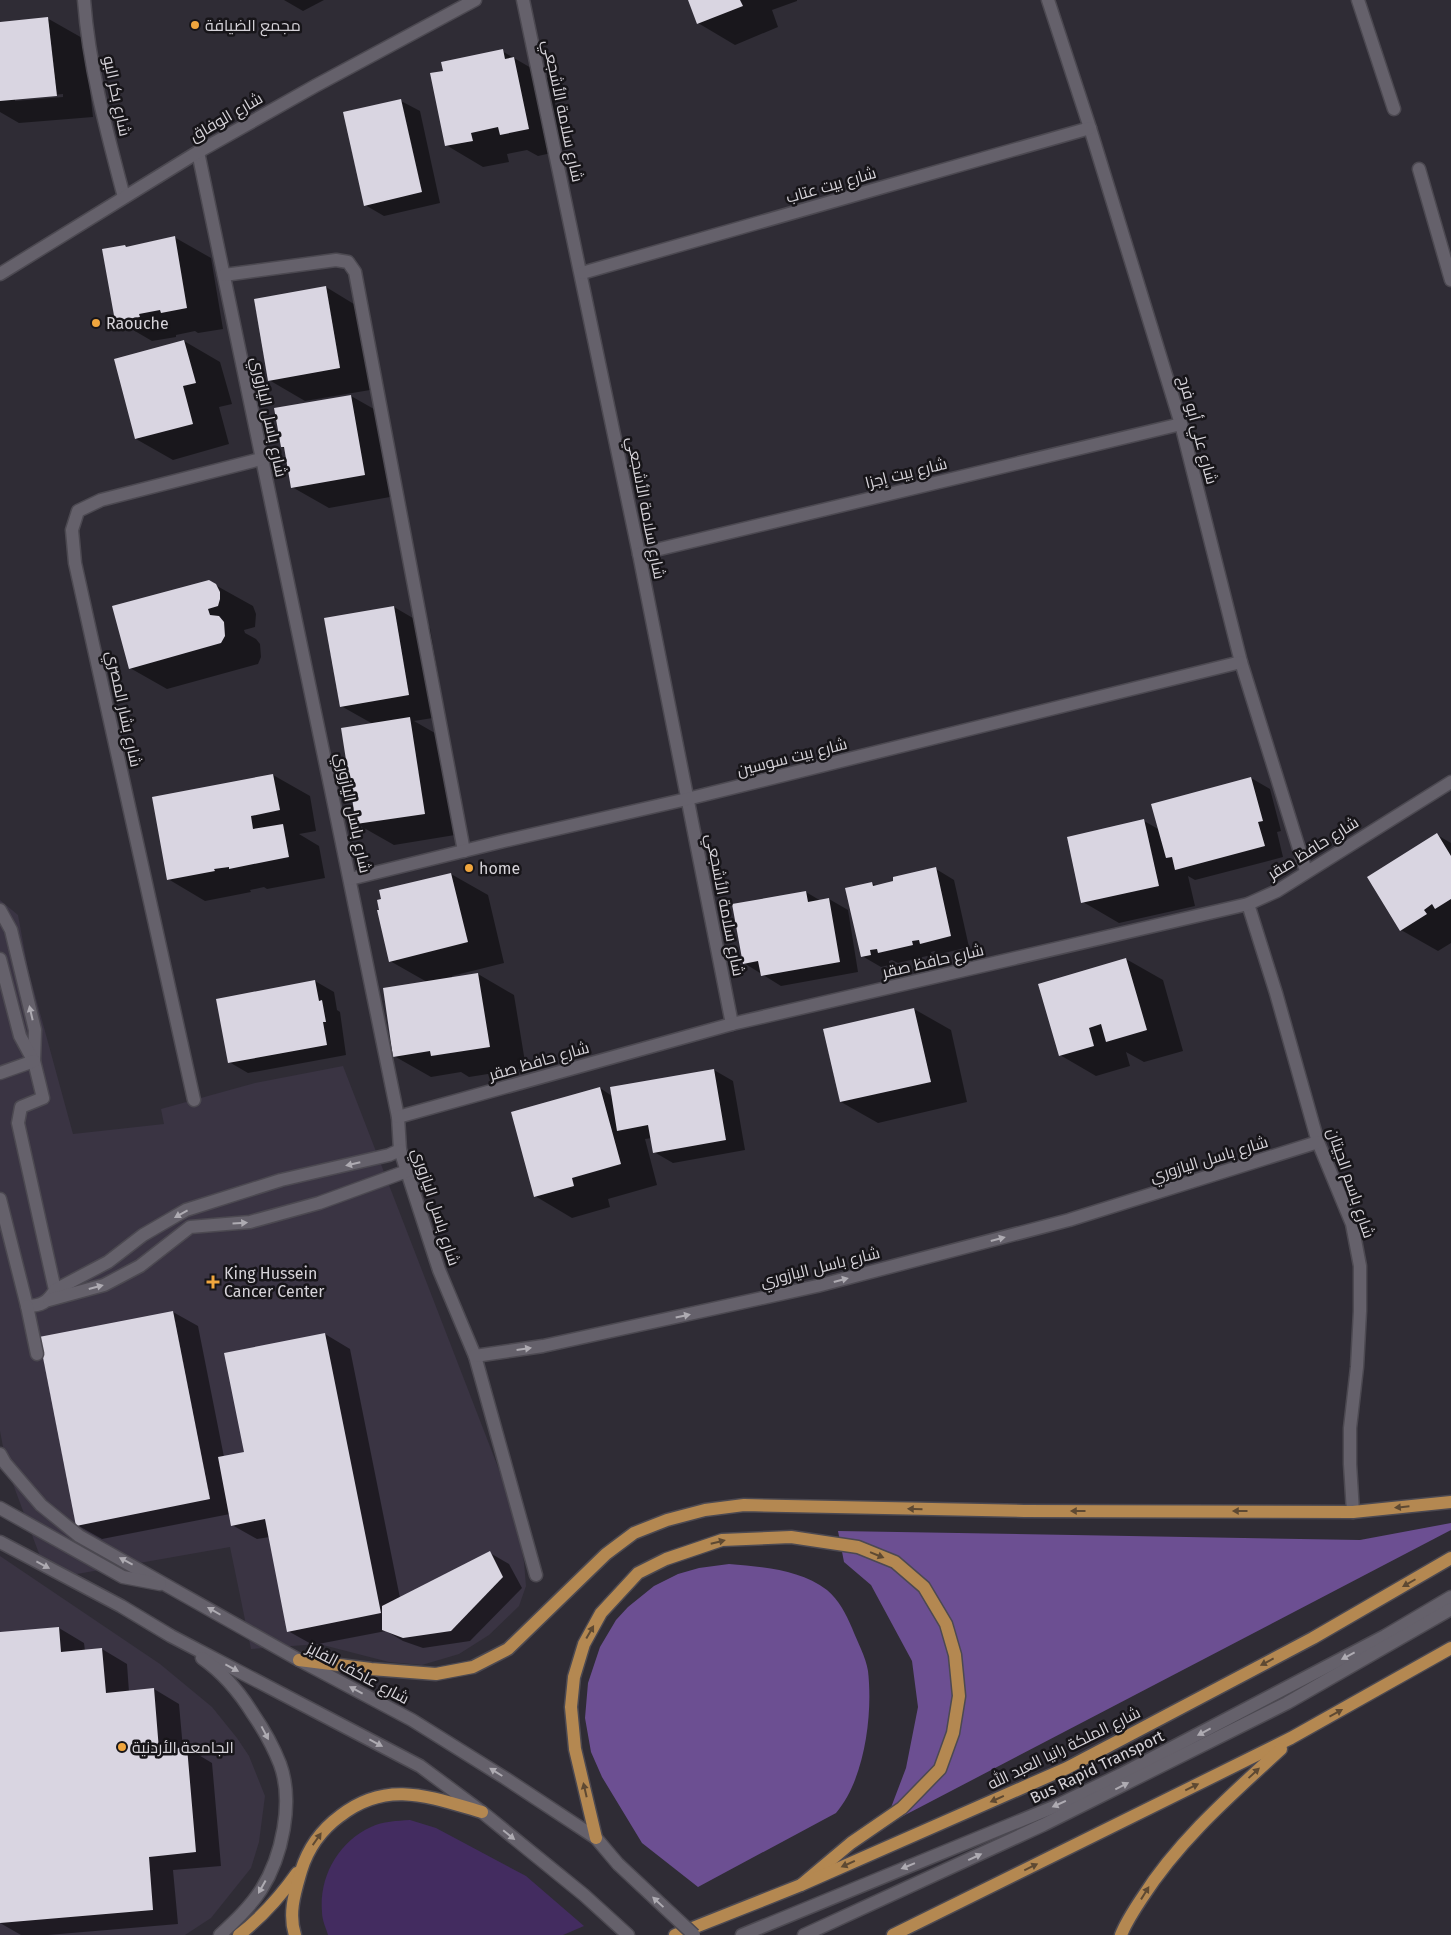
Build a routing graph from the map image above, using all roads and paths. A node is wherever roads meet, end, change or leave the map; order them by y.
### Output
1 (84, 0) edge
2 (475, 0) edge
3 (523, 0) edge
4 (1048, 0) edge
5 (1358, 0) edge
6 (1394, 109) dead end
7 (1090, 128) junction
8 (198, 152) junction
9 (1419, 169) dead end
10 (124, 197) junction
11 (582, 273) junction
12 (0, 274) edge
13 (224, 275) junction
14 (1451, 280) edge
15 (1181, 424) junction
16 (261, 459) junction
17 (639, 554) junction
18 (1241, 662) junction
19 (1451, 782) edge
20 (687, 799) junction
21 (464, 851) junction
22 (1306, 871) junction
23 (350, 879) junction
24 (1248, 904) junction
25 (0, 910) edge
26 (0, 959) edge
27 (732, 1024) junction
28 (34, 1061) junction
29 (0, 1073) edge
30 (194, 1100) dead end
31 (398, 1117) junction
32 (1318, 1142) junction
33 (400, 1150) junction
34 (407, 1171) junction
35 (0, 1199) edge
36 (52, 1295) junction
37 (28, 1306) junction
38 (37, 1354) dead end
39 (476, 1356) junction
40 (0, 1454) edge
41 (1451, 1502) edge
42 (0, 1508) edge
43 (1353, 1512) junction
44 (0, 1542) edge
45 (1451, 1558) edge
46 (536, 1575) dead end
47 (168, 1585) junction
48 (1451, 1597) edge
49 (1451, 1609) edge
50 (171, 1636) junction
51 (1451, 1648) edge
52 (299, 1660) junction
53 (1291, 1738) junction
54 (482, 1812) junction
55 (596, 1838) junction
56 (303, 1866) junction
57 (801, 1885) junction
58 (220, 1935) edge
59 (239, 1935) edge
60 (295, 1935) edge
61 (628, 1935) edge
62 (675, 1935) edge
63 (694, 1935) edge
64 (742, 1935) edge
65 (804, 1935) edge
66 (893, 1935) edge
67 (1120, 1935) edge

1 - 10 street, شارع بكر البو
2 - 8 street, شارع الوفاق
3 - 11 street, شارع سلامة الأشجعي
4 - 7 street, شارع علي أبو فرح
5 - 6 street
7 - 11 street, شارع بيت عتاب
7 - 15 street, شارع علي أبو فرح
8 - 10 street, شارع الوفاق
8 - 13 street, شارع باسل اليازوري
9 - 14 street
10 - 12 street, شارع الوفاق
11 - 17 street, شارع سلامة الأشجعي
13 - 16 street, شارع باسل اليازوري
13 - 21 street
15 - 17 street, شارع بيت إجزا
15 - 18 street, شارع علي أبو فرح
16 - 23 street, شارع باسل اليازوري
16 - 30 street, شارع بشار المصري
17 - 20 street, شارع سلامة الأشجعي
18 - 20 street, شارع بيت سوسين
18 - 22 street, شارع علي أبو فرح
19 - 22 street, شارع حافظ صقر
20 - 21 street, شارع بيت سوسين
20 - 27 street, شارع سلامة الأشجعي
21 - 23 street, شارع بيت سوسين
22 - 24 street, شارع حافظ صقر
23 - 31 street, شارع باسل اليازوري
24 - 27 street, شارع حافظ صقر
24 - 32 street, شارع باسم الجيتان
28 -> 25 street
26 - 28 street
27 - 31 street, شارع حافظ صقر
28 - 29 street
28 - 36 street
31 - 33 street, شارع باسل اليازوري
39 -> 32 street, شارع باسل اليازوري
32 - 43 street, شارع باسم الجيتان
33 - 34 street, شارع باسل اليازوري
33 -> 36 street
36 -> 34 street
34 - 39 street, شارع باسل اليازوري
35 - 37 street
36 - 37 street
37 - 38 street
39 - 46 street
47 -> 40 street, شارع عاكف الفايز
41 -> 43 main road
42 - 47 street
43 -> 52 main road
44 -> 50 street
45 -> 57 main road, شارع الملكة رانيا العبد الله
52 -> 47 street, شارع عاكف الفايز
48 -> 64 street, Bus Rapid Transport
65 -> 49 street, Bus Rapid Transport
50 -> 54 street
50 -> 58 street
53 -> 51 main road
55 -> 52 street, شارع عاكف الفايز
66 -> 53 main road
67 -> 53 main road
56 -> 54 main road
54 -> 61 street
55 -> 57 main road
63 -> 55 street, شارع عاكف الفايز, bridge
56 - 59 main road
56 - 60 main road
57 - 62 main road, شارع الملكة رانيا العبد الله

